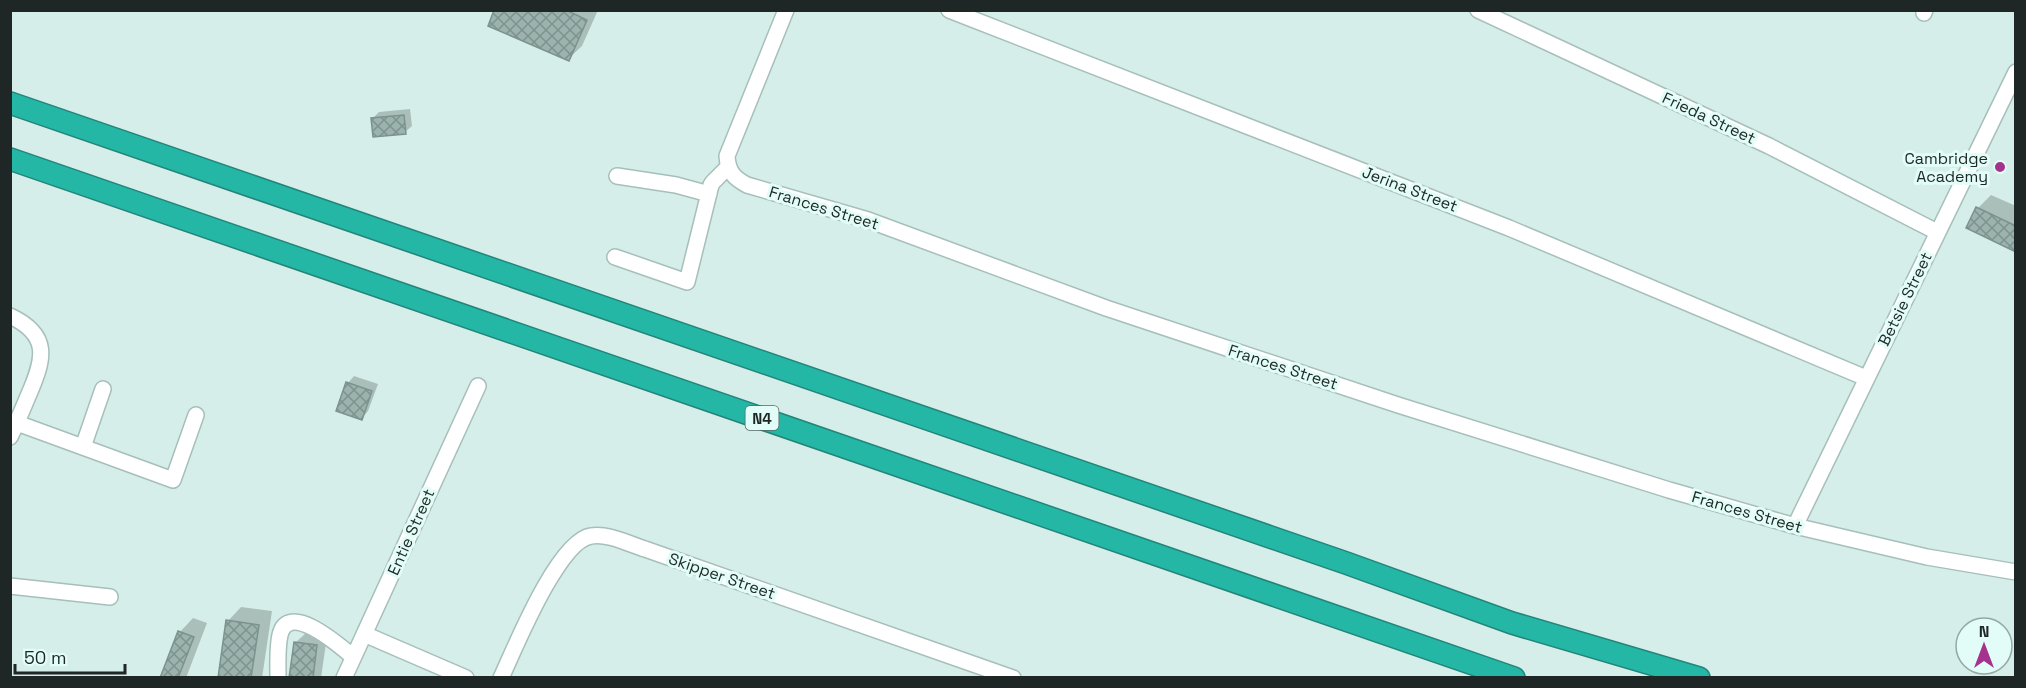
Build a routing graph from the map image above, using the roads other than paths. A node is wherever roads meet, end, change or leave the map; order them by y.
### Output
1 (786, 10) edge
2 (949, 10) edge
3 (1478, 10) edge
4 (2016, 72) edge
5 (10, 103) edge
6 (10, 159) edge
7 (728, 167) junction
8 (617, 176) dead end
9 (709, 194) junction
10 (1937, 232) junction
11 (615, 258) dead end
12 (10, 316) edge
13 (1866, 378) junction
14 (478, 386) dead end
15 (103, 389) dead end
16 (196, 415) dead end
17 (14, 430) edge
18 (83, 447) junction
19 (1795, 526) junction
20 (2016, 572) edge
21 (10, 586) edge
22 (110, 597) dead end
23 (364, 634) junction
24 (352, 656) junction
25 (278, 678) edge
26 (344, 678) edge
27 (466, 678) edge
28 (501, 678) edge
29 (1013, 678) edge
30 (1514, 678) edge
31 (1699, 678) edge

1 - 7 street
2 - 13 street, Jerina Street
3 - 10 street, Frieda Street
4 - 10 street, Betsie Street
5 - 31 highway
6 - 30 highway, N4
7 - 9 street
7 - 19 street, Frances Street
8 - 9 street
9 - 11 street
10 - 13 street, Betsie Street
12 - 17 street
13 - 19 street, Betsie Street
14 - 23 street, Entie Street
15 - 18 street
16 - 18 street
17 - 18 street
19 - 20 street, Frances Street
21 - 22 street
23 - 24 street, Entie Street
23 - 27 street
24 - 25 street
24 - 26 street, Entie Street
28 - 29 street, Skipper Street

